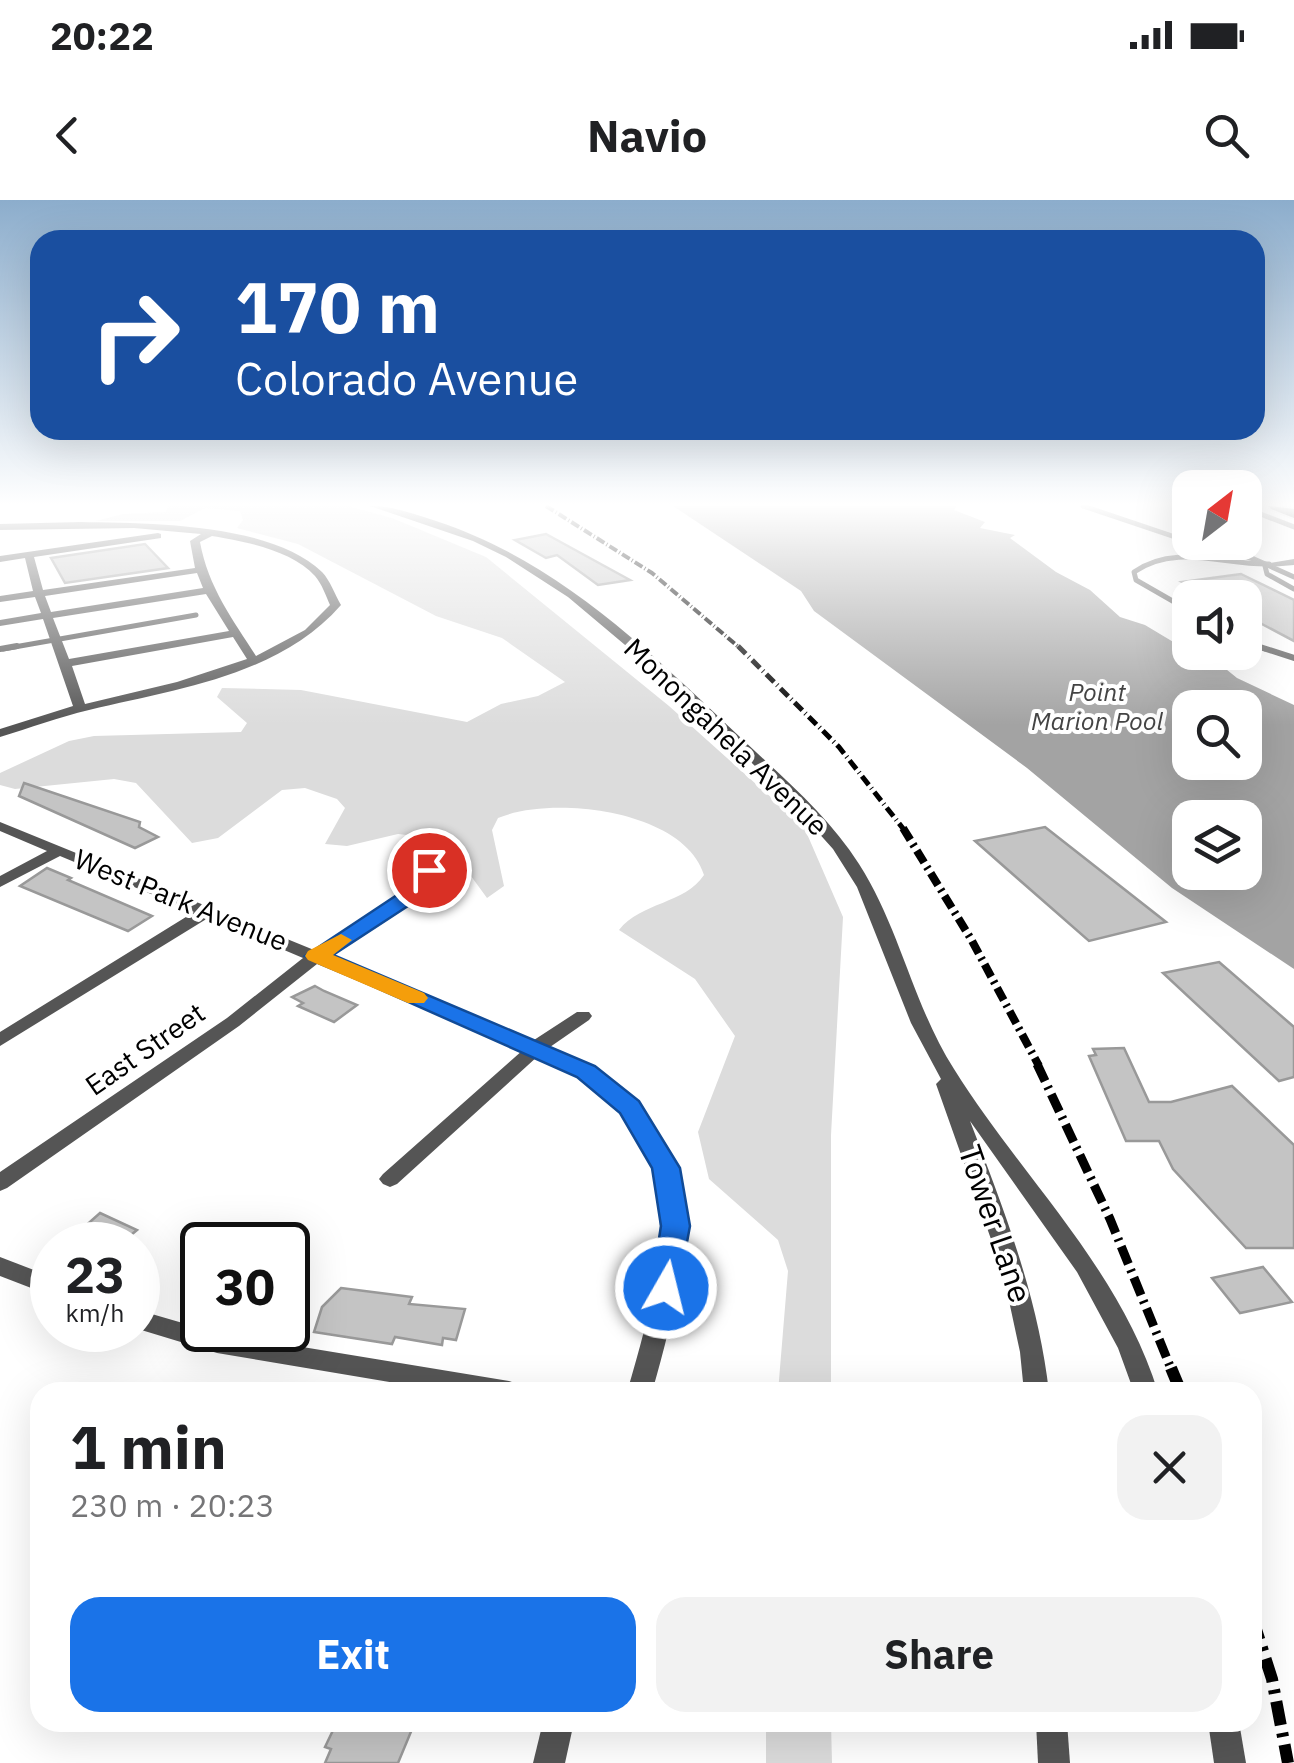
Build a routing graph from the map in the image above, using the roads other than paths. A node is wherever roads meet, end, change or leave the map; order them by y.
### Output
1 (36, 579) edge
2 (138, 579) edge
3 (204, 579) edge
4 (325, 579) edge
5 (546, 579) edge
6 (1136, 579) edge
7 (209, 590) junction
8 (40, 593) junction
9 (0, 599) edge
10 (1172, 601) edge
11 (196, 615) dead end
12 (45, 616) junction
13 (0, 623) edge
14 (238, 632) junction
15 (58, 638) junction
16 (1262, 648) edge
17 (0, 649) edge
18 (1294, 658) edge
19 (253, 660) junction
20 (67, 664) junction
21 (80, 708) junction
22 (0, 733) edge
23 (0, 826) edge
24 (60, 850) junction
25 (402, 853) dead end
26 (0, 882) edge
27 (208, 911) junction
28 (316, 956) junction
29 (583, 1016) dead end
30 (0, 1040) edge
31 (536, 1048) junction
32 (938, 1060) junction
33 (390, 1179) dead end
34 (0, 1183) edge
35 (0, 1266) edge
36 (30, 1278) edge
37 (160, 1326) edge
38 (449, 1382) edge
39 (643, 1382) edge
40 (1035, 1382) edge
41 (1142, 1382) edge
42 (557, 1732) edge
43 (1052, 1732) edge
44 (1225, 1732) edge
45 (549, 1763) edge
46 (1054, 1763) edge
47 (1230, 1763) edge

1 - 8 street
2 - 8 street
3 - 7 street
4 - 19 street
5 - 32 street, Monongahela Avenue
6 - 10 lane
7 - 12 street
7 - 14 street
8 - 9 street
8 - 12 street
11 - 15 lane
12 - 13 street
12 - 15 street
14 - 19 street
14 - 20 street
15 - 17 lane
15 - 20 street
16 - 18 lane
19 - 21 street
20 - 21 street
21 - 22 street
23 - 24 street, West Park Avenue
24 - 26 street
24 - 27 street, West Park Avenue
25 - 28 street, East Street
27 - 28 street, West Park Avenue
27 - 30 street
28 - 31 street, West Park Avenue
28 - 34 street, East Street
29 - 31 street
31 - 33 street
31 - 39 street, West Park Avenue
32 - 40 street, Tower Lane
32 - 41 street, Monongahela Avenue
35 - 36 street
37 - 38 street
42 - 45 street
43 - 46 street
44 - 47 street

